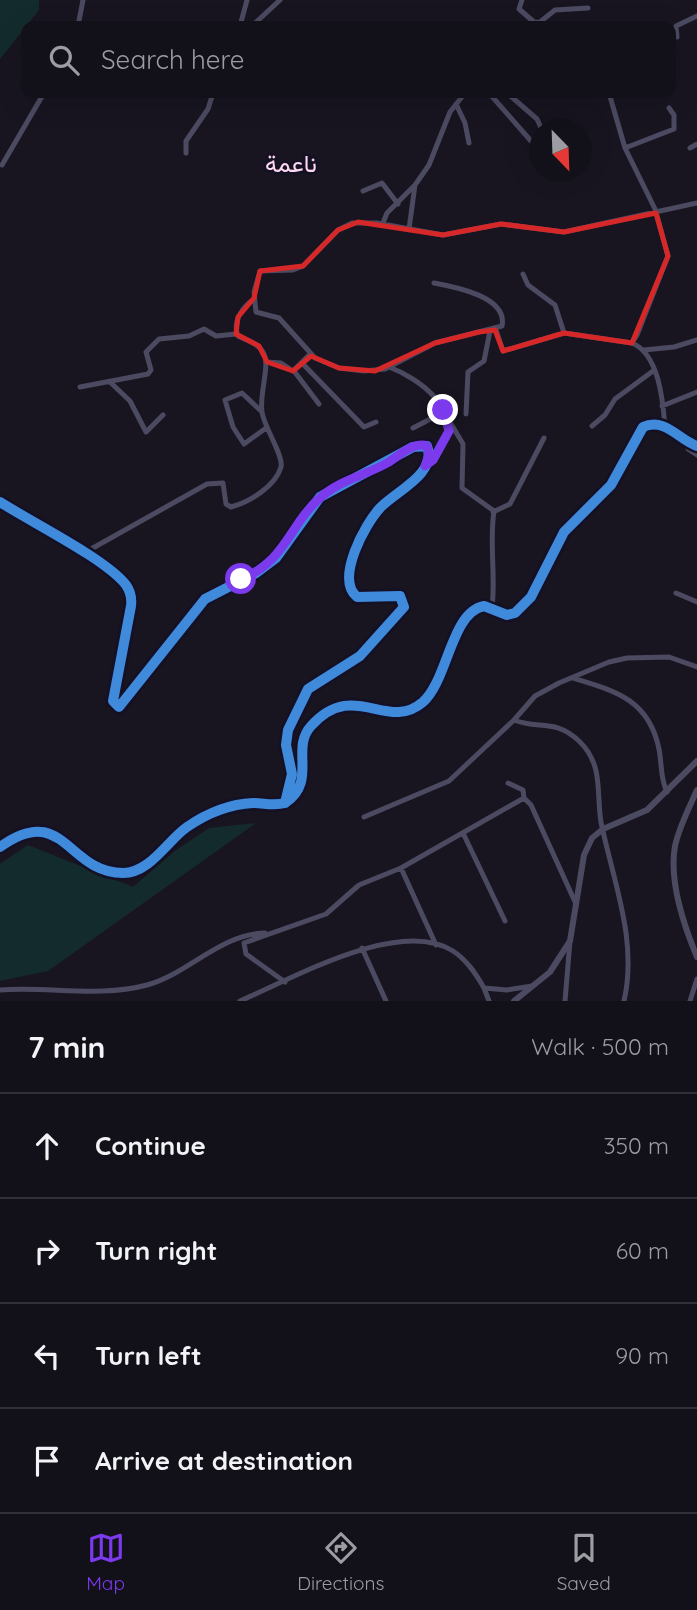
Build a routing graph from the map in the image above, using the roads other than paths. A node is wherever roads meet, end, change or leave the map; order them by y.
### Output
1 (83, 0) edge
2 (247, 0) edge
3 (280, 0) edge
4 (522, 0) edge
5 (588, 9) dead end
6 (697, 16) edge
7 (79, 21) edge
8 (241, 21) edge
9 (257, 21) edge
10 (536, 21) edge
11 (538, 21) edge
12 (677, 37) dead end
13 (41, 98) edge
14 (211, 98) edge
15 (461, 98) edge
16 (493, 98) edge
17 (513, 98) edge
18 (610, 98) edge
19 (456, 104) junction
20 (669, 108) dead end
21 (537, 119) edge
22 (529, 139) edge
23 (469, 143) dead end
24 (697, 144) edge
25 (625, 148) junction
26 (690, 148) dead end
27 (186, 153) dead end
28 (2, 165) dead end
29 (415, 185) junction
30 (363, 191) dead end
31 (697, 203) edge
32 (398, 204) junction
33 (656, 213) junction
34 (383, 223) junction
35 (409, 229) junction
36 (523, 274) dead end
37 (434, 283) dead end
38 (254, 299) junction
39 (493, 330) junction
40 (564, 333) junction
41 (236, 334) junction
42 (697, 340) edge
43 (632, 343) junction
44 (644, 349) junction
45 (310, 354) junction
46 (267, 362) junction
47 (303, 364) junction
48 (389, 368) junction
49 (294, 371) junction
50 (653, 371) junction
51 (110, 382) junction
52 (80, 387) dead end
53 (697, 392) edge
54 (319, 404) dead end
55 (662, 406) junction
56 (261, 411) junction
57 (445, 414) junction
58 (466, 414) dead end
59 (163, 415) dead end
60 (376, 422) dead end
61 (592, 426) dead end
62 (665, 427) junction
63 (266, 428) junction
64 (413, 428) dead end
65 (544, 438) dead end
66 (688, 442) junction
67 (697, 446) edge
68 (697, 455) edge
69 (425, 466) junction
70 (0, 502) edge
71 (494, 512) junction
72 (85, 553) junction
73 (676, 593) dead end
74 (697, 602) edge
75 (492, 608) junction
76 (697, 667) edge
77 (573, 678) junction
78 (514, 720) junction
79 (697, 761) edge
80 (508, 783) dead end
81 (697, 790) edge
82 (667, 792) junction
83 (524, 798) junction
84 (285, 803) junction
85 (364, 817) dead end
86 (603, 829) junction
87 (463, 833) junction
88 (0, 848) edge
89 (401, 868) junction
90 (578, 906) junction
91 (505, 921) dead end
92 (272, 933) junction
93 (570, 941) junction
94 (436, 945) junction
95 (362, 948) junction
96 (696, 952) edge
97 (697, 979) edge
98 (285, 982) junction
99 (534, 986) junction
100 (484, 988) junction
101 (0, 990) edge
102 (240, 1001) edge
103 (386, 1001) edge
104 (489, 1001) edge
105 (514, 1001) edge
106 (565, 1001) edge
107 (624, 1001) edge
108 (690, 1001) edge

1 - 7 street
2 - 8 street
3 - 9 street
4 - 10 street
5 - 11 street
6 - 12 street
13 - 28 street
14 - 27 street
15 - 19 street
16 - 22 street
17 - 21 street
18 - 25 street
19 - 23 street
19 - 29 street
20 - 25 street
24 - 26 street
25 - 33 street
29 - 32 street
29 - 35 street
30 - 32 street
31 - 33 street
32 - 34 street
33 - 35 street
33 - 43 street
34 - 35 street
34 - 38 street
36 - 40 street
37 - 39 street
38 - 41 street
38 - 45 street
39 - 40 street
39 - 48 street
39 - 58 street
40 - 43 street
41 - 46 street
41 - 51 street
42 - 44 street
43 - 44 street
44 - 50 street
45 - 47 street
45 - 48 street
46 - 49 street
46 - 56 street
47 - 49 street
47 - 60 street
48 - 57 street
49 - 54 street
50 - 55 street
50 - 61 street
51 - 52 street
51 - 59 street
53 - 55 street
55 - 62 street
56 - 63 street
56 - 63 street
57 - 64 street
57 - 69 street
57 - 71 street
62 - 66 street
62 - 75 street
63 - 72 street
65 - 71 street
66 - 67 street
66 - 68 street
69 - 72 street
69 - 84 street
70 - 72 street
71 - 75 street
73 - 74 street
75 - 84 street
76 - 77 street
77 - 78 street
77 - 82 street
78 - 85 street
78 - 86 street
79 - 82 street
80 - 83 street
81 - 96 street
82 - 86 street
83 - 87 street
83 - 90 street
84 - 88 street
86 - 90 street
86 - 107 street
87 - 89 street
87 - 91 street
89 - 92 street
89 - 94 street
90 - 93 street
92 - 98 street
92 - 101 street
93 - 99 street
93 - 106 street
94 - 95 street
94 - 100 street
95 - 98 street
95 - 103 street
97 - 108 street
98 - 102 street
99 - 100 street
99 - 105 street
100 - 104 street

